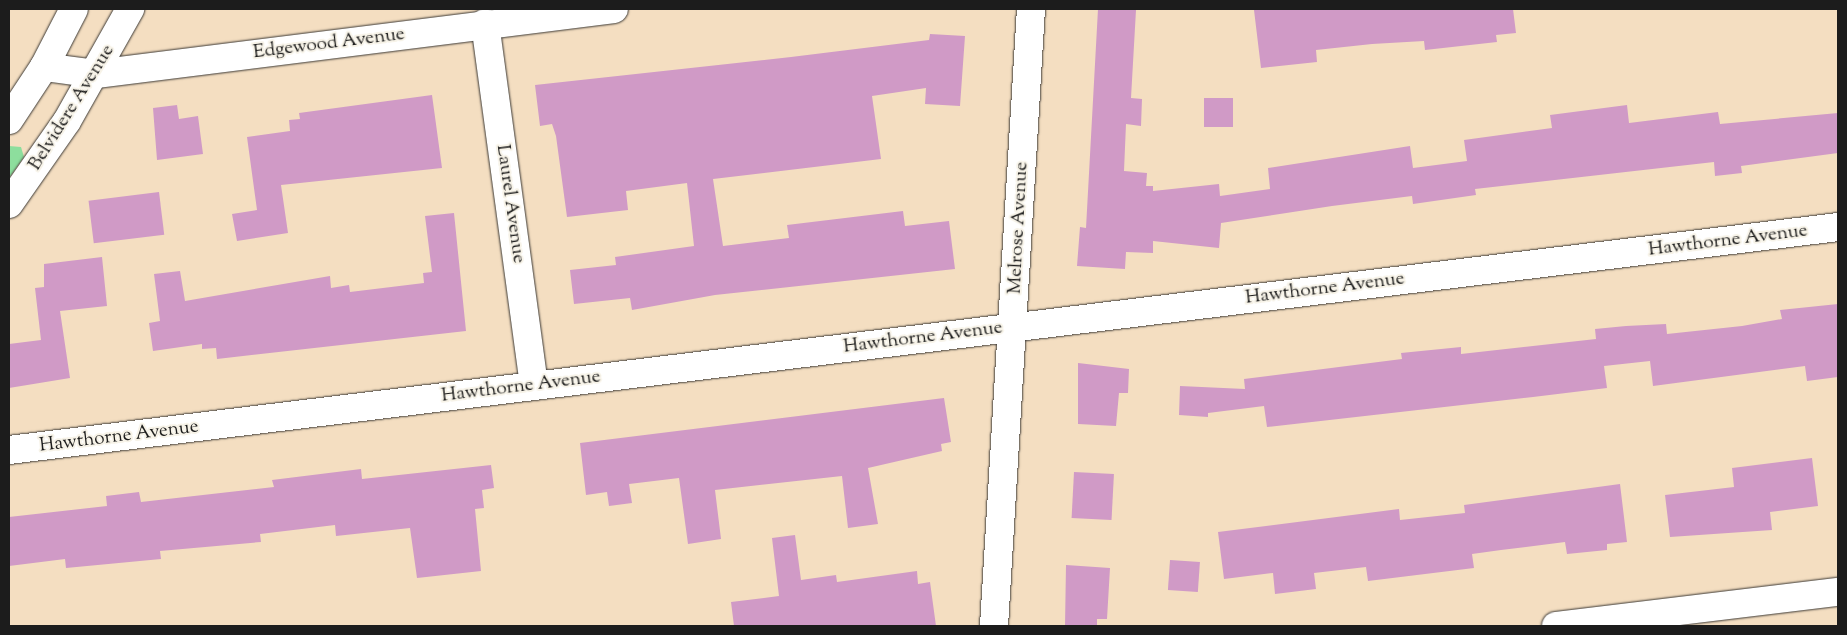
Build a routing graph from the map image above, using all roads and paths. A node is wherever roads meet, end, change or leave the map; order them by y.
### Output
1 (74, 9) edge
2 (130, 9) edge
3 (614, 9) edge
4 (1031, 9) edge
5 (486, 23) junction
6 (44, 67) junction
7 (96, 74) junction
8 (9, 120) edge
9 (9, 204) edge
10 (1838, 227) edge
11 (1013, 327) junction
12 (534, 386) junction
13 (9, 450) edge
14 (1838, 592) edge
15 (994, 626) edge
16 (1556, 626) edge

1 - 6 street
2 - 7 street, Belvidere Avenue
3 - 5 street, Edgewood Avenue
4 - 11 street, Melrose Avenue
5 - 7 street, Edgewood Avenue
5 - 12 street, Laurel Avenue
6 - 7 street, Edgewood Avenue
6 - 8 street
7 - 9 street, Belvidere Avenue
10 - 11 street, Hawthorne Avenue
11 - 12 street, Hawthorne Avenue
11 - 15 street, Melrose Avenue
12 - 13 street, Hawthorne Avenue
14 - 16 street

